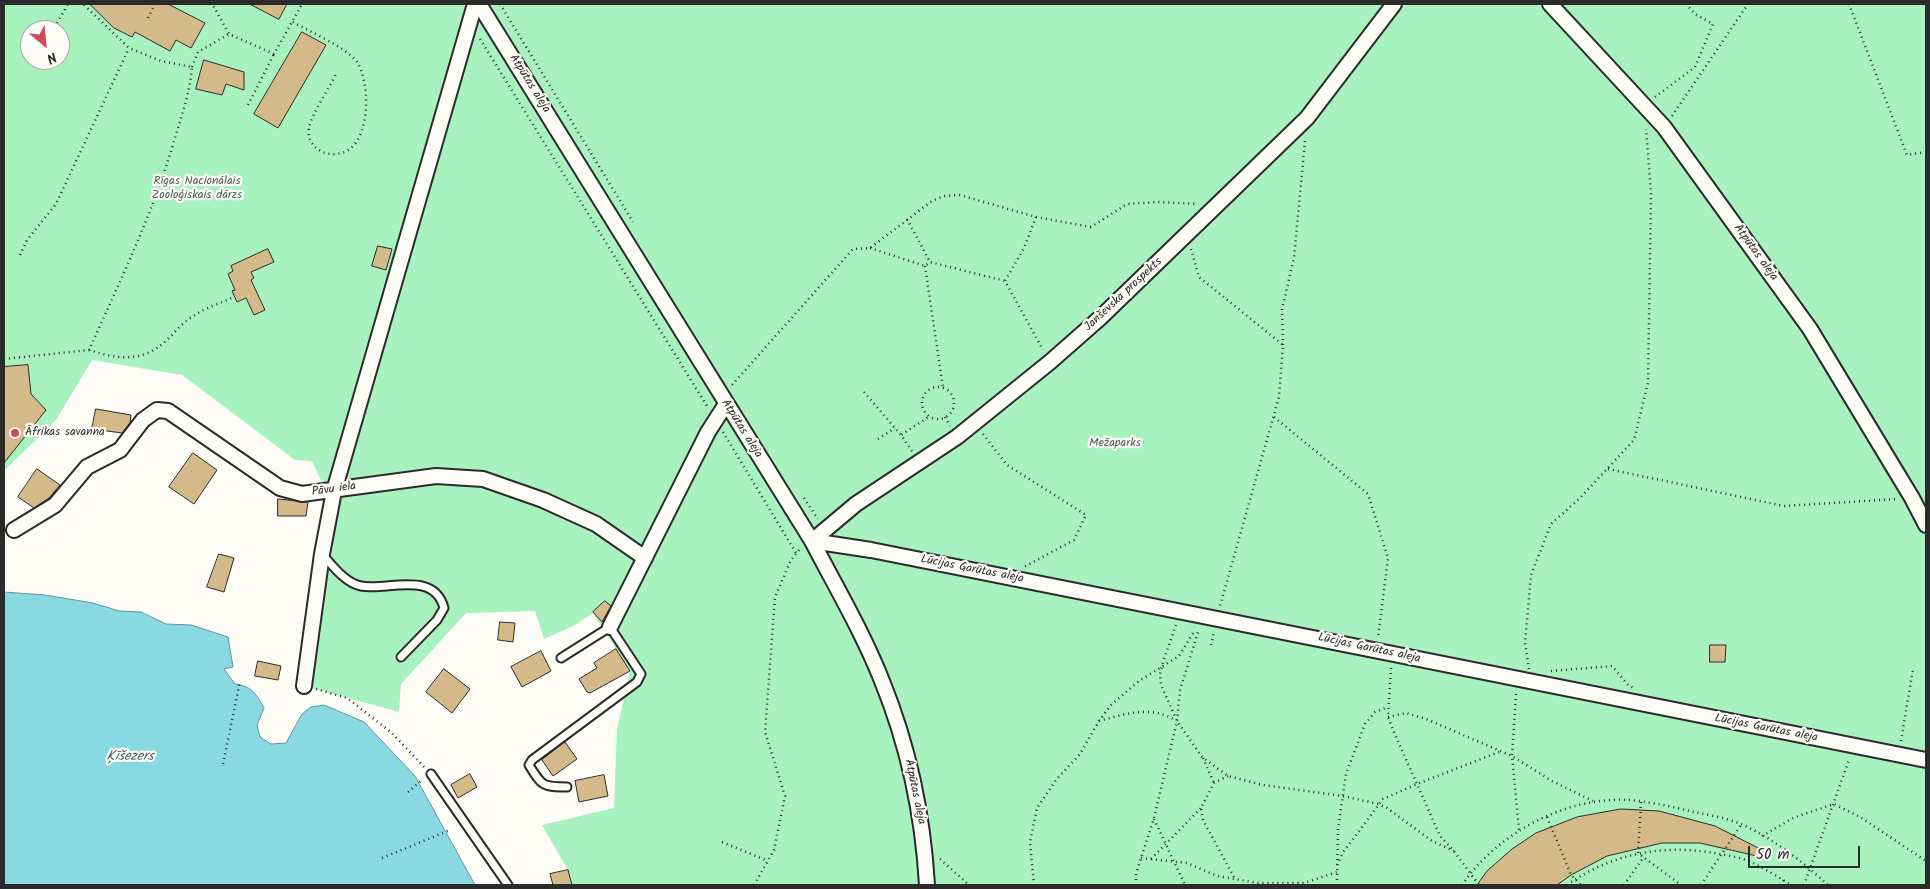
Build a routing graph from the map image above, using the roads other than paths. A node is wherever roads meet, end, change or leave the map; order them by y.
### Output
1 (475, 4) edge
2 (480, 4) edge
3 (1394, 4) edge
4 (1550, 4) edge
5 (723, 400) junction
6 (334, 491) junction
7 (1926, 525) edge
8 (14, 530) dead end
9 (812, 541) junction
10 (322, 554) junction
11 (645, 558) junction
12 (610, 627) junction
13 (401, 657) dead end
14 (561, 658) dead end
15 (304, 686) road end
16 (1926, 760) edge
17 (431, 774) road end
18 (567, 787) dead end
19 (508, 885) edge
20 (927, 885) edge

1 - 6 street
2 - 5 street, Atpūtas aleja
3 - 9 street, Janševska prospekts
4 - 7 street, Atpūtas aleja
5 - 9 street, Atpūtas aleja
5 - 11 street
6 - 8 street, Pāvu iela
6 - 10 street
6 - 11 street, Pāvu iela
9 - 16 street, Lūcijas Garūtas aleja
9 - 20 street, Atpūtas aleja
10 - 13 lane
10 - 15 street
11 - 12 street
12 - 14 lane
12 - 18 lane
17 - 19 lane

